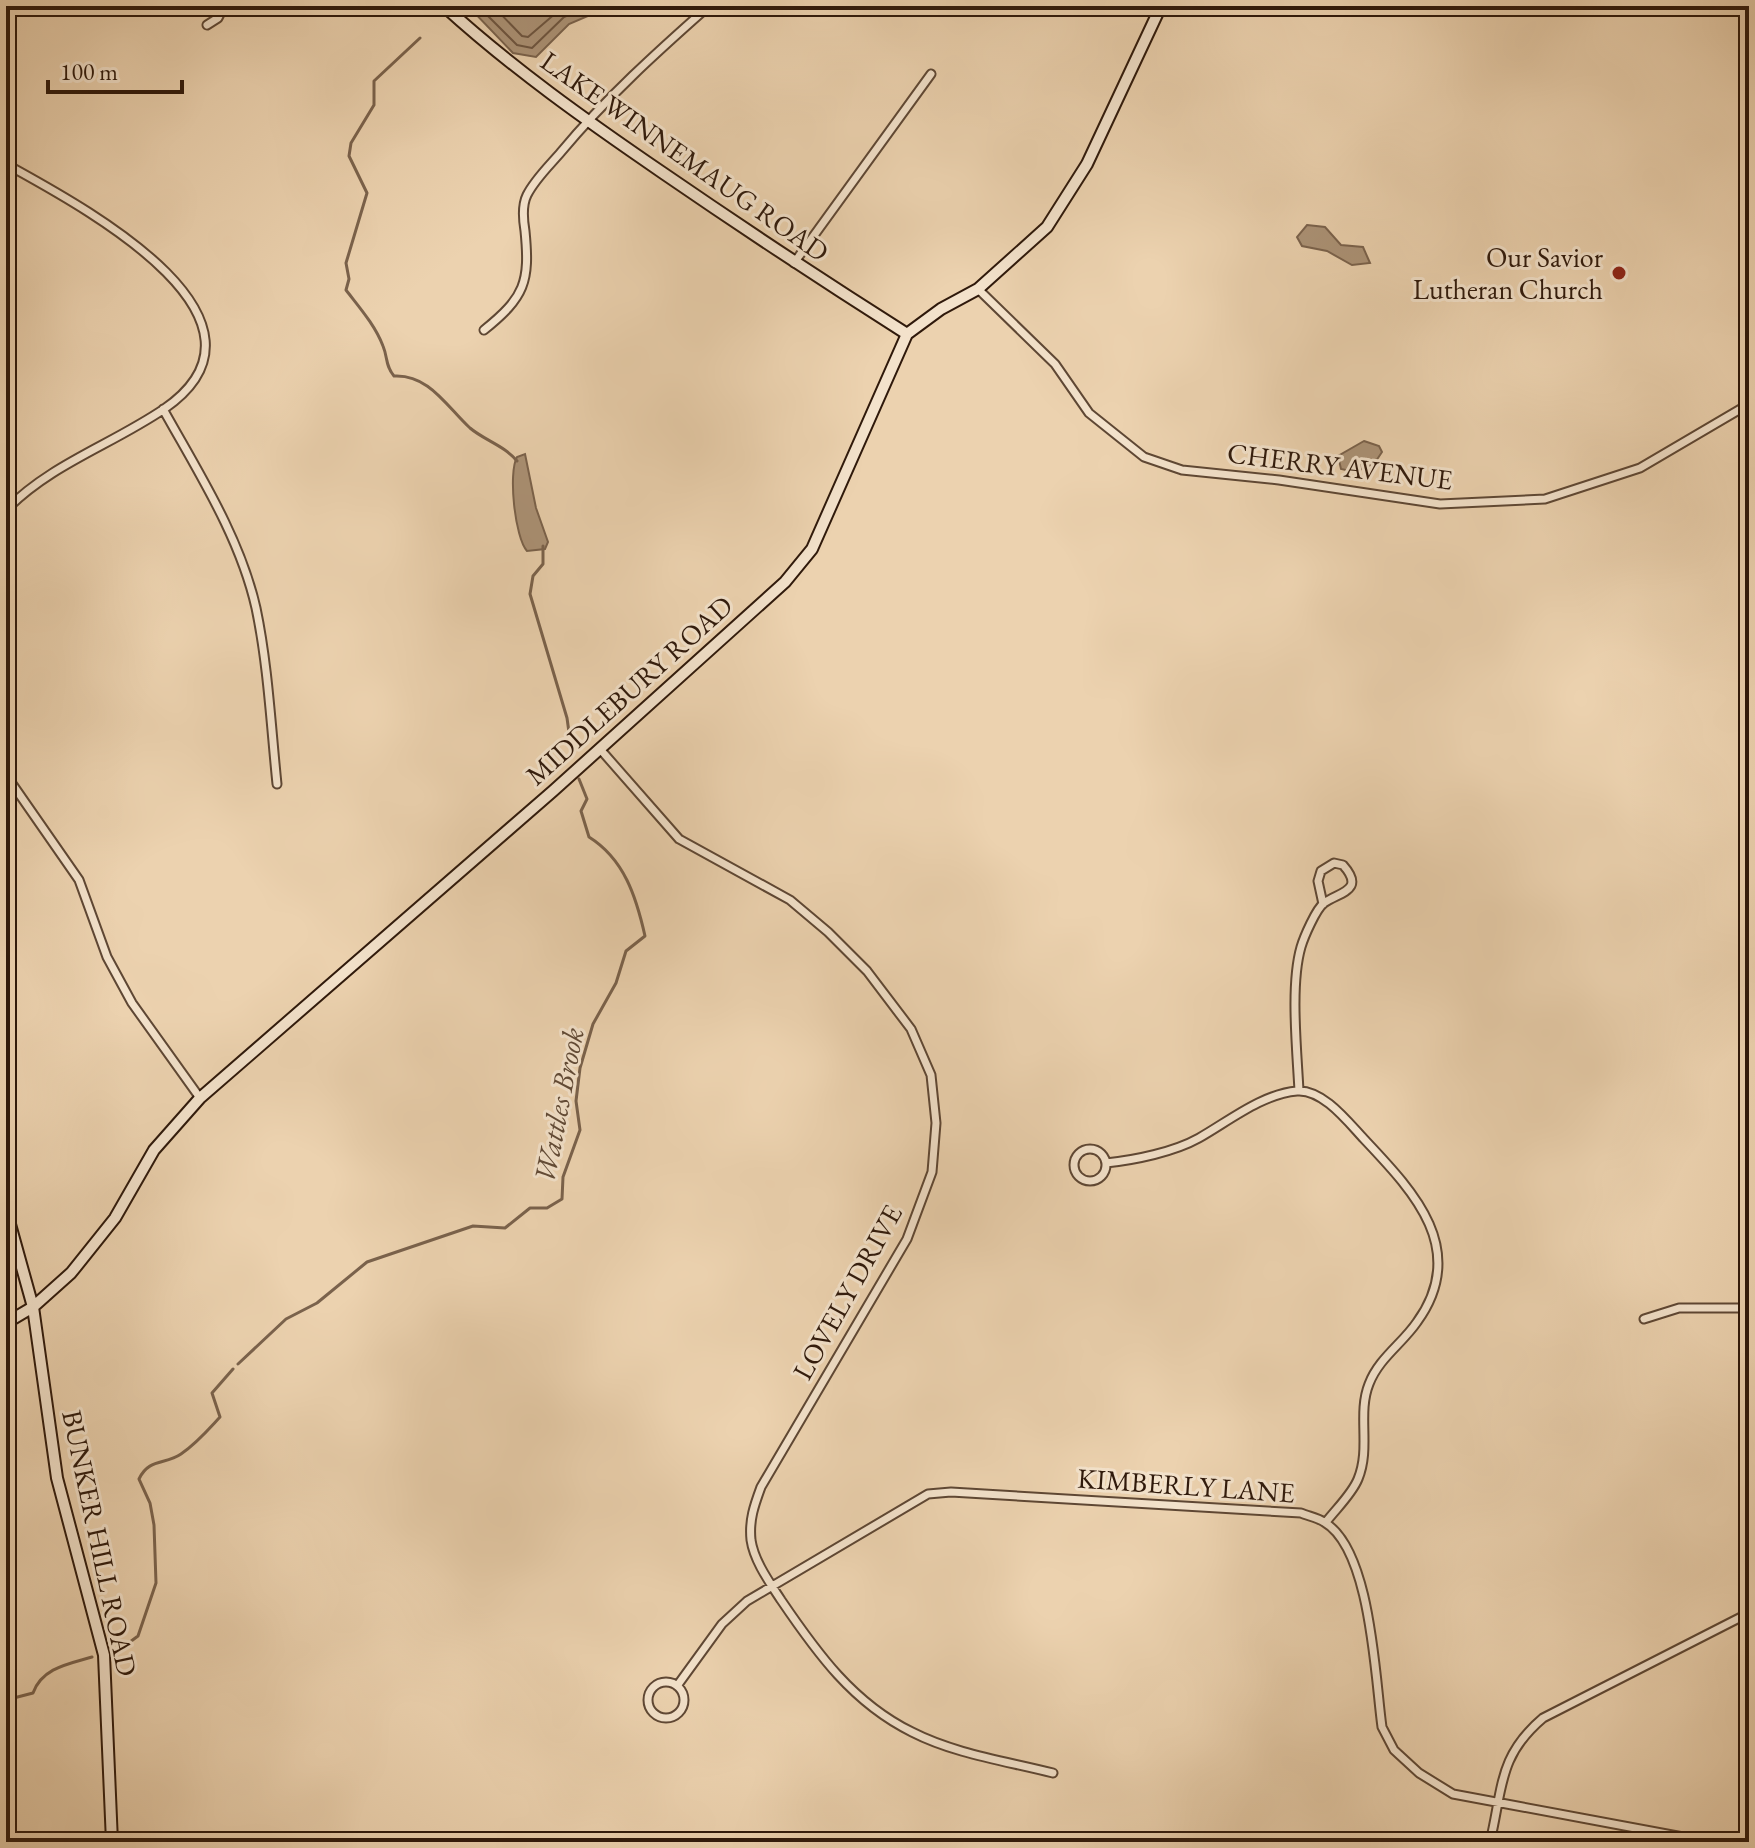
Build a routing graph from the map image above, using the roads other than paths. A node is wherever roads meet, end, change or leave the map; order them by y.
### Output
1 (224, 6) edge
2 (444, 6) edge
3 (709, 6) edge
4 (1161, 6) edge
5 (207, 25) dead end
6 (931, 74) dead end
7 (587, 121) junction
8 (6, 164) edge
9 (794, 263) junction
10 (978, 289) junction
11 (484, 330) dead end
12 (907, 334) junction
13 (1749, 404) edge
14 (163, 409) junction
15 (6, 510) edge
16 (600, 749) junction
17 (6, 775) edge
18 (277, 784) dead end
19 (1323, 904) junction
20 (1299, 1091) junction
21 (200, 1098) junction
22 (1106, 1163) junction
23 (6, 1210) edge
24 (33, 1307) junction
25 (1749, 1308) edge
26 (1644, 1319) dead end
27 (6, 1323) edge
28 (1326, 1522) junction
29 (772, 1586) junction
30 (1749, 1613) edge
31 (677, 1686) junction
32 (1053, 1773) dead end
33 (1499, 1806) junction
34 (112, 1842) edge
35 (1490, 1842) edge
36 (1710, 1842) edge

1 - 5 street
2 - 7 street, LAKE WINNEMAUG ROAD
3 - 7 street
4 - 10 street
6 - 9 street
7 - 9 street, LAKE WINNEMAUG ROAD
7 - 11 street
8 - 14 street
9 - 12 street, LAKE WINNEMAUG ROAD
10 - 12 street
10 - 13 street, CHERRY AVENUE
12 - 16 street, MIDDLEBURY ROAD
14 - 15 street
14 - 18 street
16 - 21 street, MIDDLEBURY ROAD
16 - 29 street, LOVELY DRIVE
17 - 21 street
19 - 19 street
19 - 20 street
20 - 22 street
20 - 28 street
21 - 24 street, MIDDLEBURY ROAD
22 - 22 street
23 - 24 street, BUNKER HILL ROAD
24 - 27 street, MIDDLEBURY ROAD
24 - 34 street, BUNKER HILL ROAD
25 - 26 street
28 - 29 street, KIMBERLY LANE
28 - 33 street, KIMBERLY LANE
29 - 31 street, KIMBERLY LANE
29 - 32 street, LOVELY DRIVE
30 - 33 street
31 - 31 street, KIMBERLY LANE
33 - 35 street
33 - 36 street, KIMBERLY LANE

